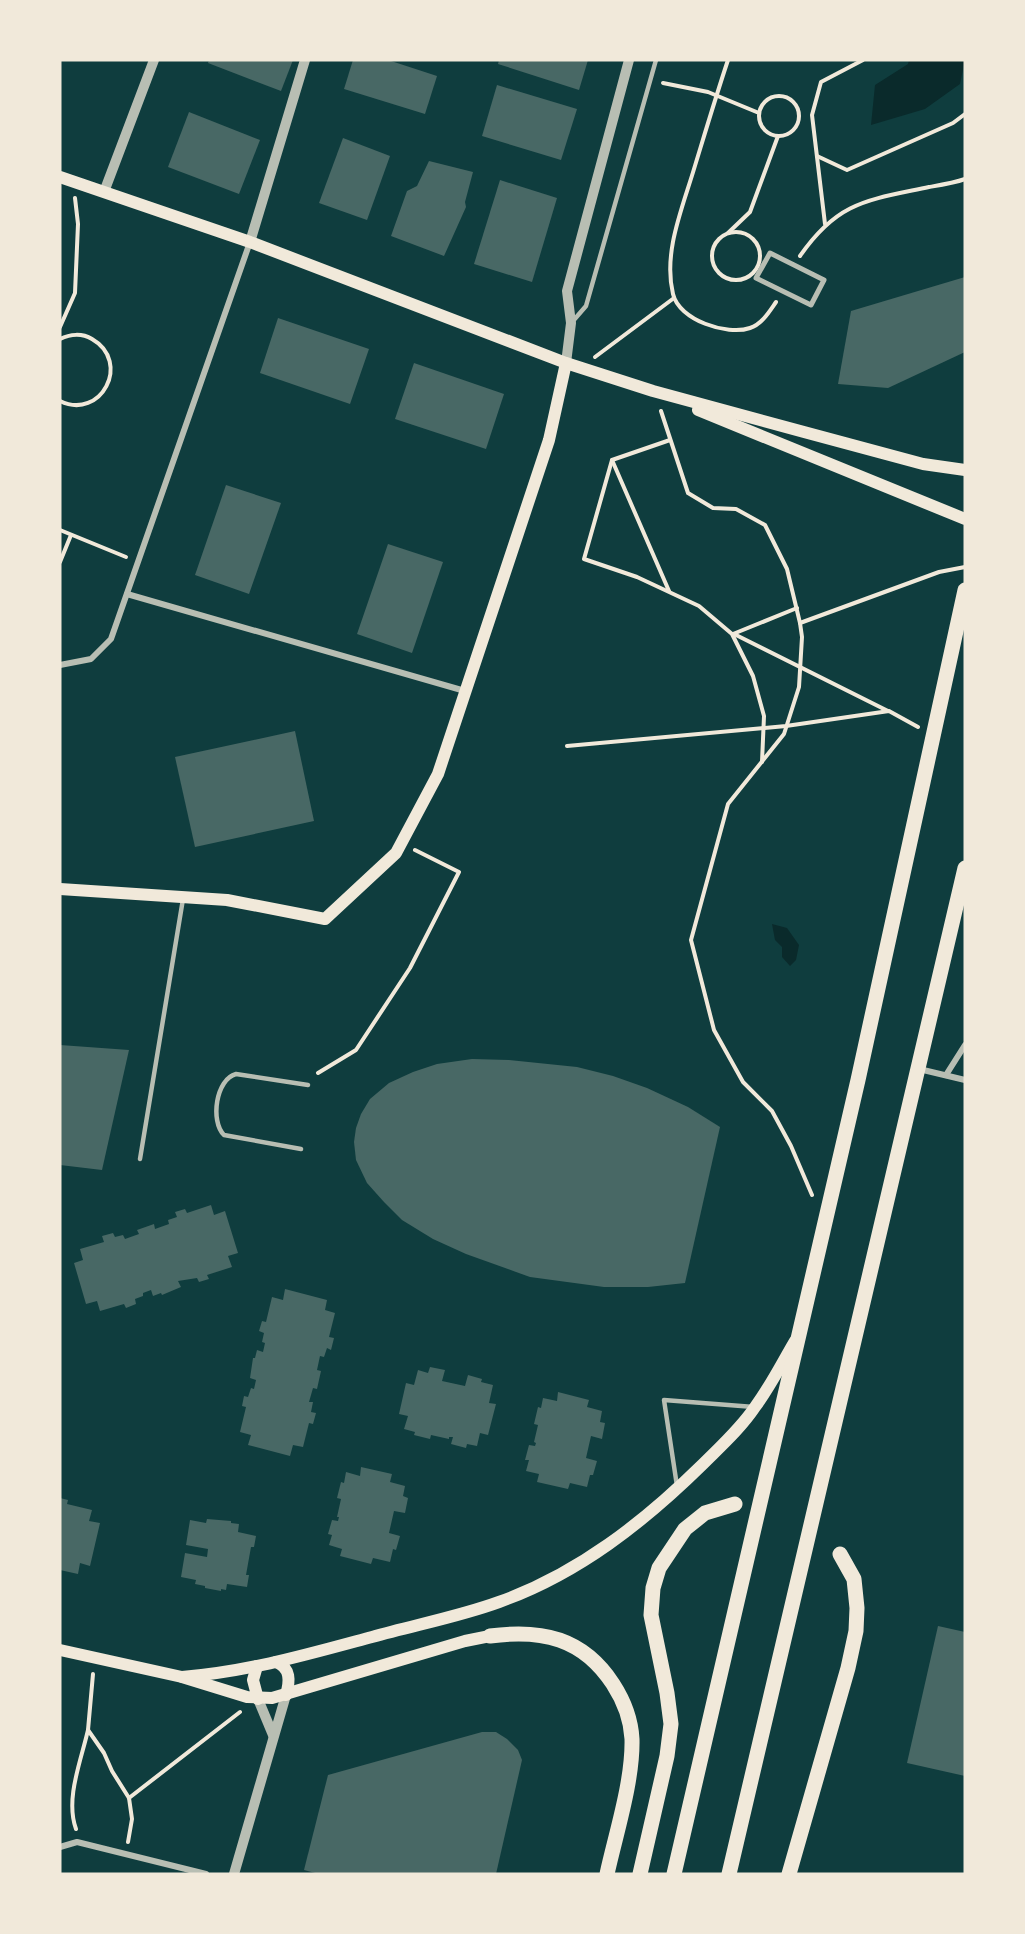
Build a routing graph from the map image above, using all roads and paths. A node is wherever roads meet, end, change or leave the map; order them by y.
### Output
1 (154, 60) edge
2 (305, 60) edge
3 (629, 60) edge
4 (656, 60) edge
5 (728, 60) edge
6 (863, 60) edge
7 (650, 80) junction
8 (717, 96) junction
9 (759, 113) junction
10 (965, 114) edge
11 (778, 136) junction
12 (816, 156) junction
13 (60, 177) edge
14 (965, 179) edge
15 (73, 182) junction
16 (104, 192) junction
17 (825, 225) junction
18 (728, 233) junction
19 (250, 243) junction
20 (799, 258) dead end
21 (756, 278) joint
22 (780, 294) dead end
23 (674, 298) junction
24 (571, 322) junction
25 (60, 327) edge
26 (60, 339) edge
27 (566, 363) junction
28 (580, 368) junction
29 (653, 391) junction
30 (60, 401) edge
31 (663, 418) dead end
32 (671, 440) junction
33 (612, 460) junction
34 (965, 470) edge
35 (965, 519) edge
36 (60, 530) edge
37 (71, 535) junction
38 (60, 561) edge
39 (138, 561) junction
40 (965, 567) edge
41 (965, 590) edge
42 (669, 592) junction
43 (127, 594) junction
44 (797, 608) junction
45 (800, 623) junction
46 (732, 634) junction
47 (60, 665) edge
48 (800, 668) junction
49 (465, 691) junction
50 (889, 711) junction
51 (763, 726) junction
52 (786, 726) junction
53 (934, 736) junction
54 (567, 746) dead end
55 (762, 762) junction
56 (402, 843) junction
57 (965, 868) edge
58 (60, 889) edge
59 (183, 897) junction
60 (965, 1045) edge
61 (918, 1069) junction
62 (318, 1073) dead end
63 (946, 1075) junction
64 (965, 1080) edge
65 (308, 1084) dead end
66 (301, 1149) dead end
67 (141, 1159) dead end
68 (812, 1196) dead end
69 (800, 1332) junction
70 (755, 1408) junction
71 (678, 1489) junction
72 (735, 1504) dead end
73 (840, 1554) dead end
74 (490, 1636) joint
75 (60, 1650) edge
76 (95, 1657) junction
77 (276, 1662) junction
78 (257, 1666) junction
79 (182, 1677) junction
80 (286, 1695) junction
81 (258, 1699) junction
82 (88, 1730) junction
83 (273, 1735) junction
84 (129, 1798) junction
85 (78, 1833) dead end
86 (117, 1842) dead end
87 (60, 1847) edge
88 (206, 1874) edge
89 (234, 1874) edge
90 (607, 1874) edge
91 (640, 1874) edge
92 (674, 1874) edge
93 (729, 1874) edge
94 (789, 1874) edge

1 - 16 street
2 - 19 street
3 - 24 street
4 - 7 lane
5 - 8 path
6 - 12 path
7 - 8 path
7 - 24 lane
8 - 9 path
8 - 23 path
9 - 11 path
9 - 11 path
10 - 12 path
11 - 18 path
12 - 17 path
13 - 15 main road
14 - 17 path
15 - 16 main road
15 - 25 path
16 - 19 main road
17 - 20 path
18 - 18 path
19 - 27 main road
19 - 39 street
21 - 21 street
22 - 23 path
23 - 28 path
24 - 27 street
26 - 30 path
27 - 28 main road
27 - 49 main road
28 - 29 main road
29 - 34 main road
29 - 35 main road
31 - 32 path
32 - 33 path
32 - 44 path
33 - 42 path
33 - 42 path
36 - 37 path
37 - 38 path
37 - 39 path
39 - 43 street
40 - 45 path
41 - 53 main road
42 - 46 path
43 - 47 street
43 - 49 street
44 - 45 path
44 - 46 path
45 - 48 path
46 - 48 path
46 - 51 path
48 - 50 path
48 - 52 path
49 - 56 main road
50 - 52 path
50 - 53 path
51 - 52 path
51 - 54 path
51 - 55 path
52 - 55 path
53 - 69 main road
55 - 68 path
56 - 59 main road
56 - 62 path
57 - 61 main road
58 - 59 main road
59 - 67 lane
60 - 63 street
61 - 63 street
61 - 93 main road
63 - 64 street
65 - 66 lane
69 - 70 main road
69 - 92 main road
70 - 71 main road
70 - 71 lane
71 - 77 main road
72 - 91 main road
73 - 94 main road
74 - 80 main road
74 - 90 main road
75 - 76 main road
76 - 79 main road
76 - 82 path
77 - 78 main road
77 - 80 main road
78 - 79 main road
78 - 81 main road
79 - 81 main road
80 - 81 main road
80 - 83 street
81 - 83 street
81 - 84 path
82 - 84 path
82 - 85 path
83 - 89 street
84 - 86 path
87 - 88 street

